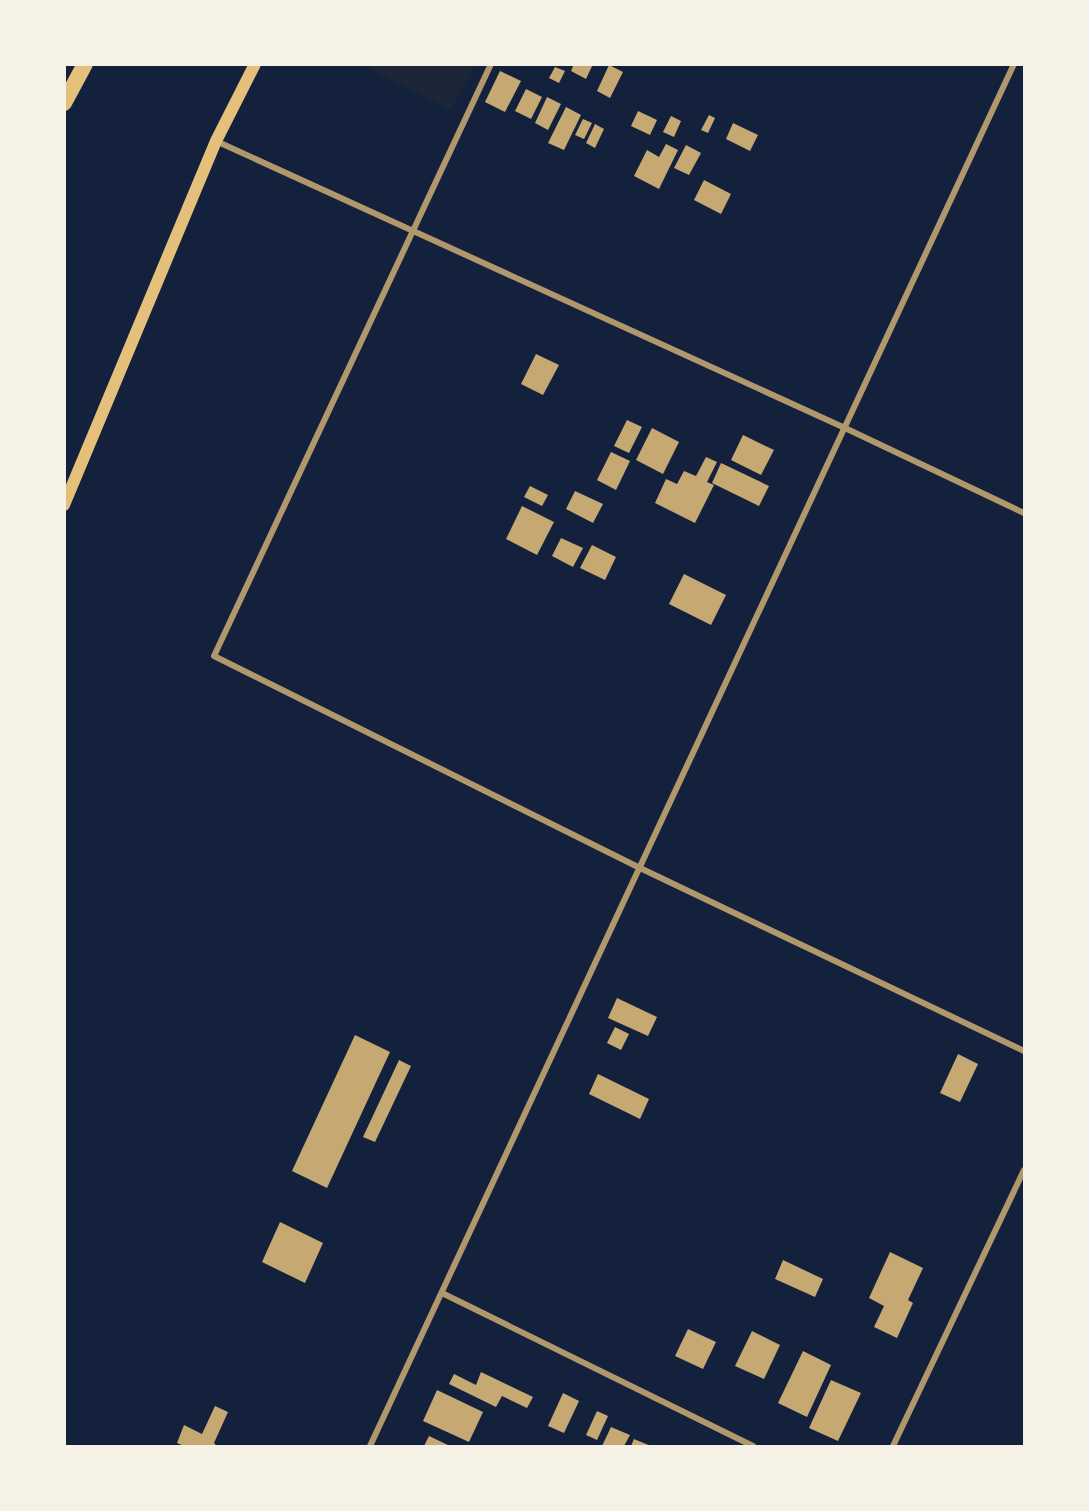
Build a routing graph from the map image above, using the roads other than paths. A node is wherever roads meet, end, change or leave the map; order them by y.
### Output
1 (85, 64) edge
2 (255, 64) edge
3 (490, 64) edge
4 (1014, 64) edge
5 (64, 103) edge
6 (216, 141) junction
7 (411, 231) junction
8 (845, 428) junction
9 (64, 505) edge
10 (1024, 513) edge
11 (640, 868) junction
12 (1024, 1051) edge
13 (1024, 1170) edge
14 (442, 1293) junction
15 (370, 1446) edge
16 (753, 1446) edge
17 (893, 1446) edge

1 - 5 highway
2 - 6 main road
3 - 7 street
4 - 8 street
6 - 7 street
6 - 9 main road
7 - 8 street
7 - 11 street
8 - 10 street
8 - 11 street
11 - 12 street
11 - 14 street
13 - 17 street
14 - 15 street
14 - 16 street

